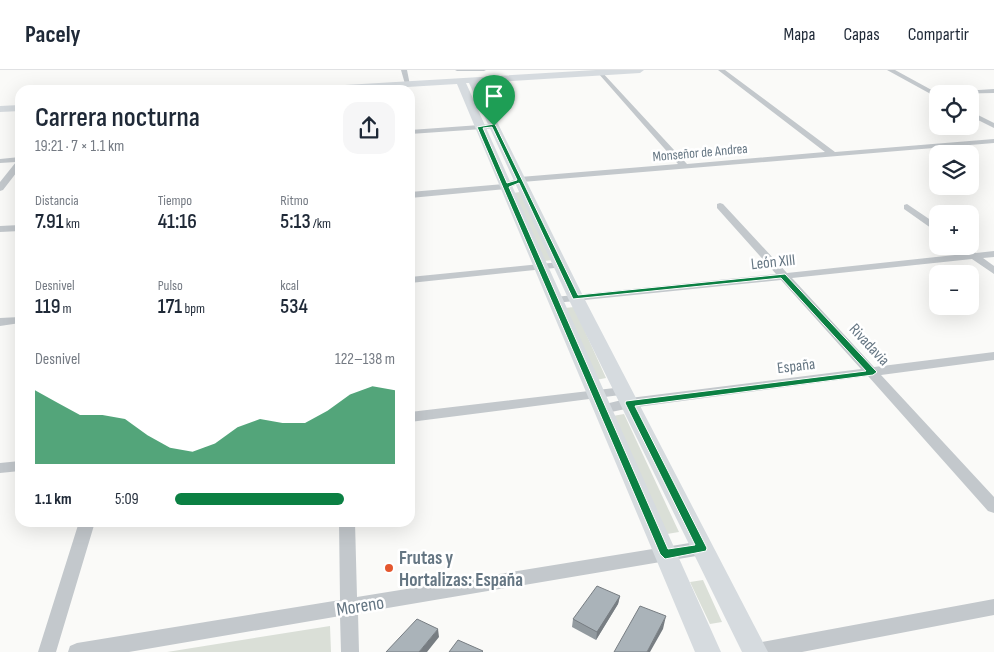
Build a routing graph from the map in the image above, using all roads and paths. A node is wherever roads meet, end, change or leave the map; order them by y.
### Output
1 (404, 70) edge
2 (640, 70) edge
3 (721, 70) edge
4 (890, 70) edge
5 (580, 72) edge
6 (600, 72) junction
7 (467, 75) edge
8 (408, 84) junction
9 (393, 85) edge
10 (929, 91) edge
11 (994, 91) edge
12 (979, 92) edge
13 (15, 108) edge
14 (0, 109) edge
15 (979, 118) edge
16 (487, 126) junction
17 (994, 126) edge
18 (415, 132) edge
19 (994, 141) edge
20 (834, 155) junction
21 (0, 160) edge
22 (15, 161) edge
23 (685, 167) junction
24 (15, 168) edge
25 (513, 183) junction
26 (0, 188) edge
27 (415, 193) edge
28 (720, 206) dead end
29 (907, 207) dead end
30 (929, 223) edge
31 (15, 228) edge
32 (0, 229) edge
33 (994, 254) edge
34 (974, 256) junction
35 (560, 265) junction
36 (540, 267) junction
37 (994, 271) edge
38 (783, 276) junction
39 (415, 280) edge
40 (576, 298) junction
41 (555, 300) junction
42 (15, 320) edge
43 (0, 322) edge
44 (994, 356) edge
45 (873, 372) junction
46 (626, 397) junction
47 (599, 402) junction
48 (415, 417) edge
49 (15, 466) edge
50 (0, 468) edge
51 (994, 506) edge
52 (85, 527) edge
53 (347, 527) edge
54 (702, 548) junction
55 (665, 554) junction
56 (994, 606) edge
57 (350, 607) junction
58 (108, 649) edge
59 (47, 652) edge
60 (77, 652) edge
61 (350, 652) edge
62 (708, 652) edge
63 (756, 652) edge

1 - 8 street
2 - 6 main road
3 - 20 street
4 - 10 street
5 - 6 main road
5 - 7 main road
6 - 23 street
7 - 8 main road
7 - 16 main road
8 - 9 main road
11 - 12 street
13 - 14 main road
15 - 17 street
16 - 18 street
16 - 25 main road
19 - 20 street, Monseñor de Andrea
20 - 23 street, Monseñor de Andrea
21 - 22 street
23 - 25 street, Monseñor de Andrea
24 - 26 street
25 - 27 street, Monseñor de Andrea
25 - 35 main road
25 - 36 main road
28 - 38 street, Rivadavia
29 - 30 street
31 - 32 street
33 - 34 street, León XIII
34 - 37 street
34 - 38 street, León XIII
35 - 36 street
35 - 40 main road
36 - 39 street
36 - 41 main road
38 - 40 street, León XIII
38 - 45 street, Rivadavia
40 - 41 street, León XIII
40 - 46 main road
41 - 47 main road
42 - 43 street
44 - 45 street, España
45 - 46 street, España
45 - 51 street, Rivadavia
46 - 47 street, España
46 - 54 main road
47 - 48 street, España
47 - 55 main road
49 - 50 street
52 - 59 street
53 - 57 street
54 - 55 street, Moreno
54 - 63 main road
55 - 57 street, Moreno
55 - 62 main road
56 - 63 street
57 - 58 street, Moreno
57 - 61 street
58 - 60 street, Moreno

